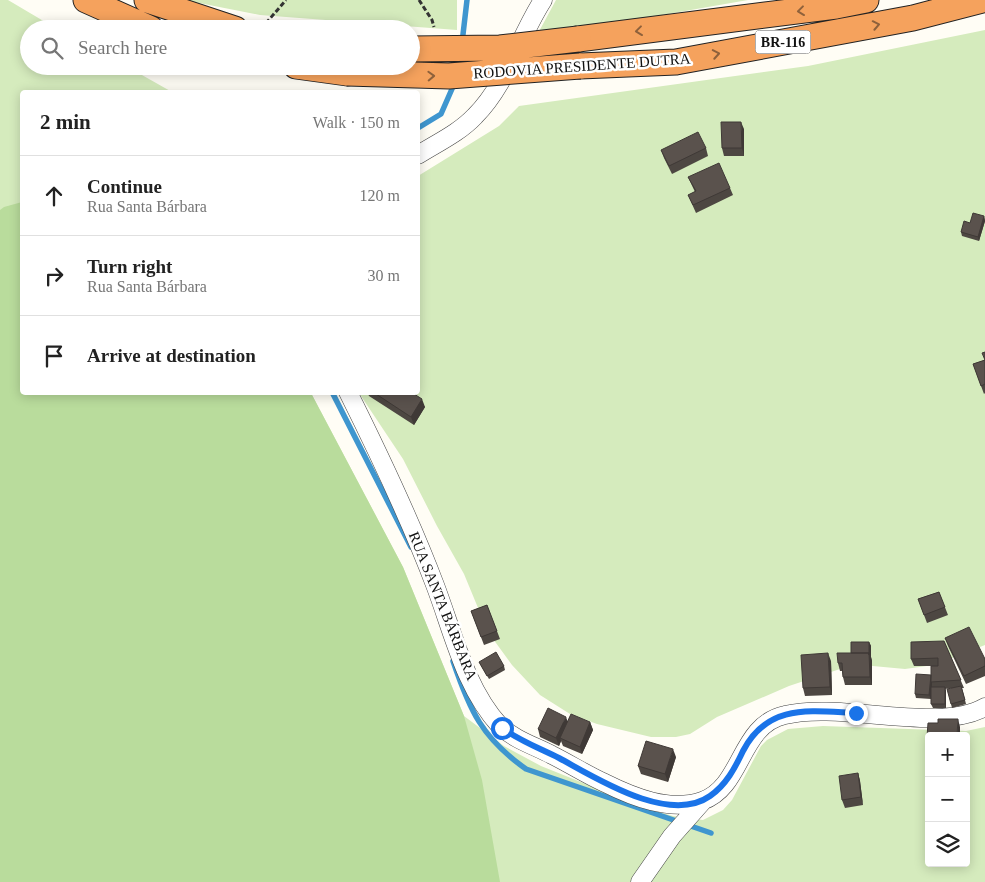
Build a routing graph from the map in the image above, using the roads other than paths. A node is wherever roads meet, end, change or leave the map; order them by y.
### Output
1 (86, 0) edge
2 (146, 0) edge
3 (527, 0) edge
4 (543, 0) edge
5 (866, 0) edge
6 (844, 3) edge
7 (978, 3) edge
8 (533, 18) junction
9 (131, 20) edge
10 (208, 20) edge
11 (420, 49) edge
12 (398, 75) edge
13 (420, 153) edge
14 (350, 395) edge
15 (985, 707) edge
16 (702, 801) junction
17 (640, 882) edge

1 - 9 highway
2 - 10 highway
3 - 8 street
4 - 8 street
5 - 6 highway, RODOVIA PRESIDENTE DUTRA / BR-116
6 -> 11 highway, RODOVIA PRESIDENTE DUTRA / BR-116, bridge
12 -> 7 highway, RODOVIA PRESIDENTE DUTRA / BR-116, bridge
8 - 13 street
14 - 16 street, RUA SANTA BÁRBARA
15 - 16 street
16 - 17 street

